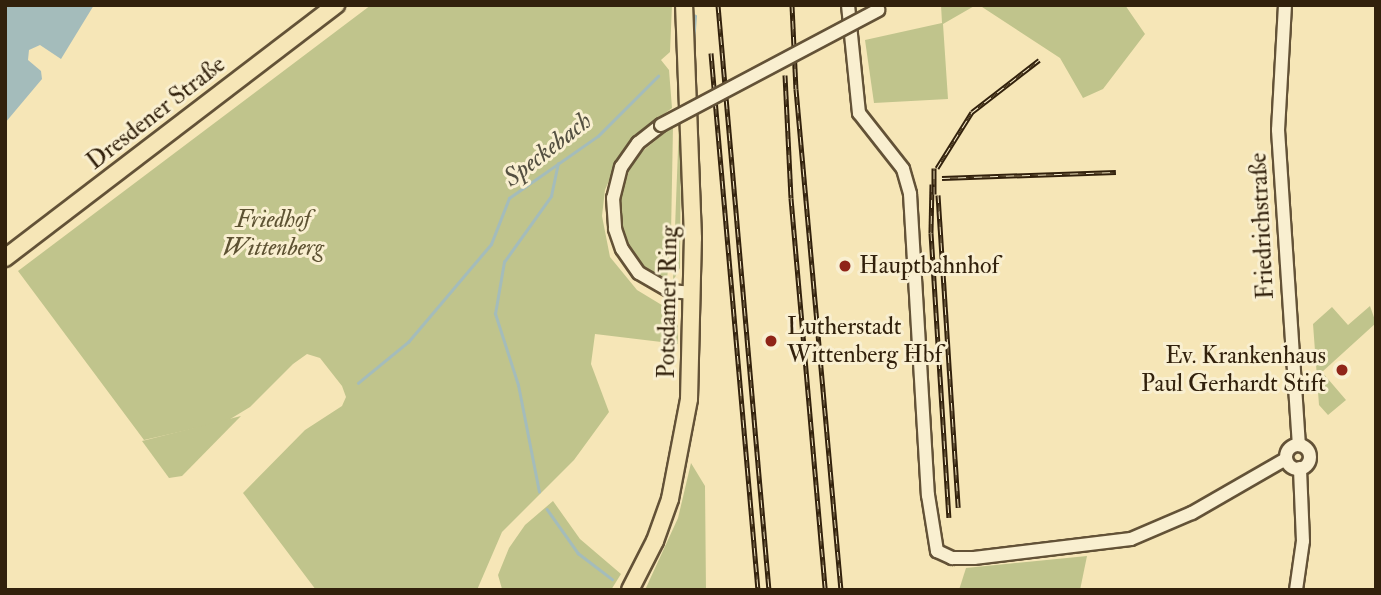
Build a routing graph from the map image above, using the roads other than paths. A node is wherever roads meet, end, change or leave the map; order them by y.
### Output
1 (335, 5) edge
2 (684, 5) edge
3 (848, 5) edge
4 (1285, 5) edge
5 (881, 8) edge
6 (5, 258) edge
7 (693, 293) junction
8 (1298, 445) junction
9 (1286, 459) junction
10 (1300, 468) junction
11 (630, 590) edge
12 (1296, 590) edge

1 - 6 main road, Dresdener Straße
2 - 7 main road, Potsdamer Ring
3 - 9 street
4 - 8 street, Friedrichstraße
5 - 7 street, bridge
7 - 11 main road, Potsdamer Ring
8 - 9 street
8 - 10 street, Friedrichstraße
9 - 10 street
10 - 12 street, Friedrichstraße

